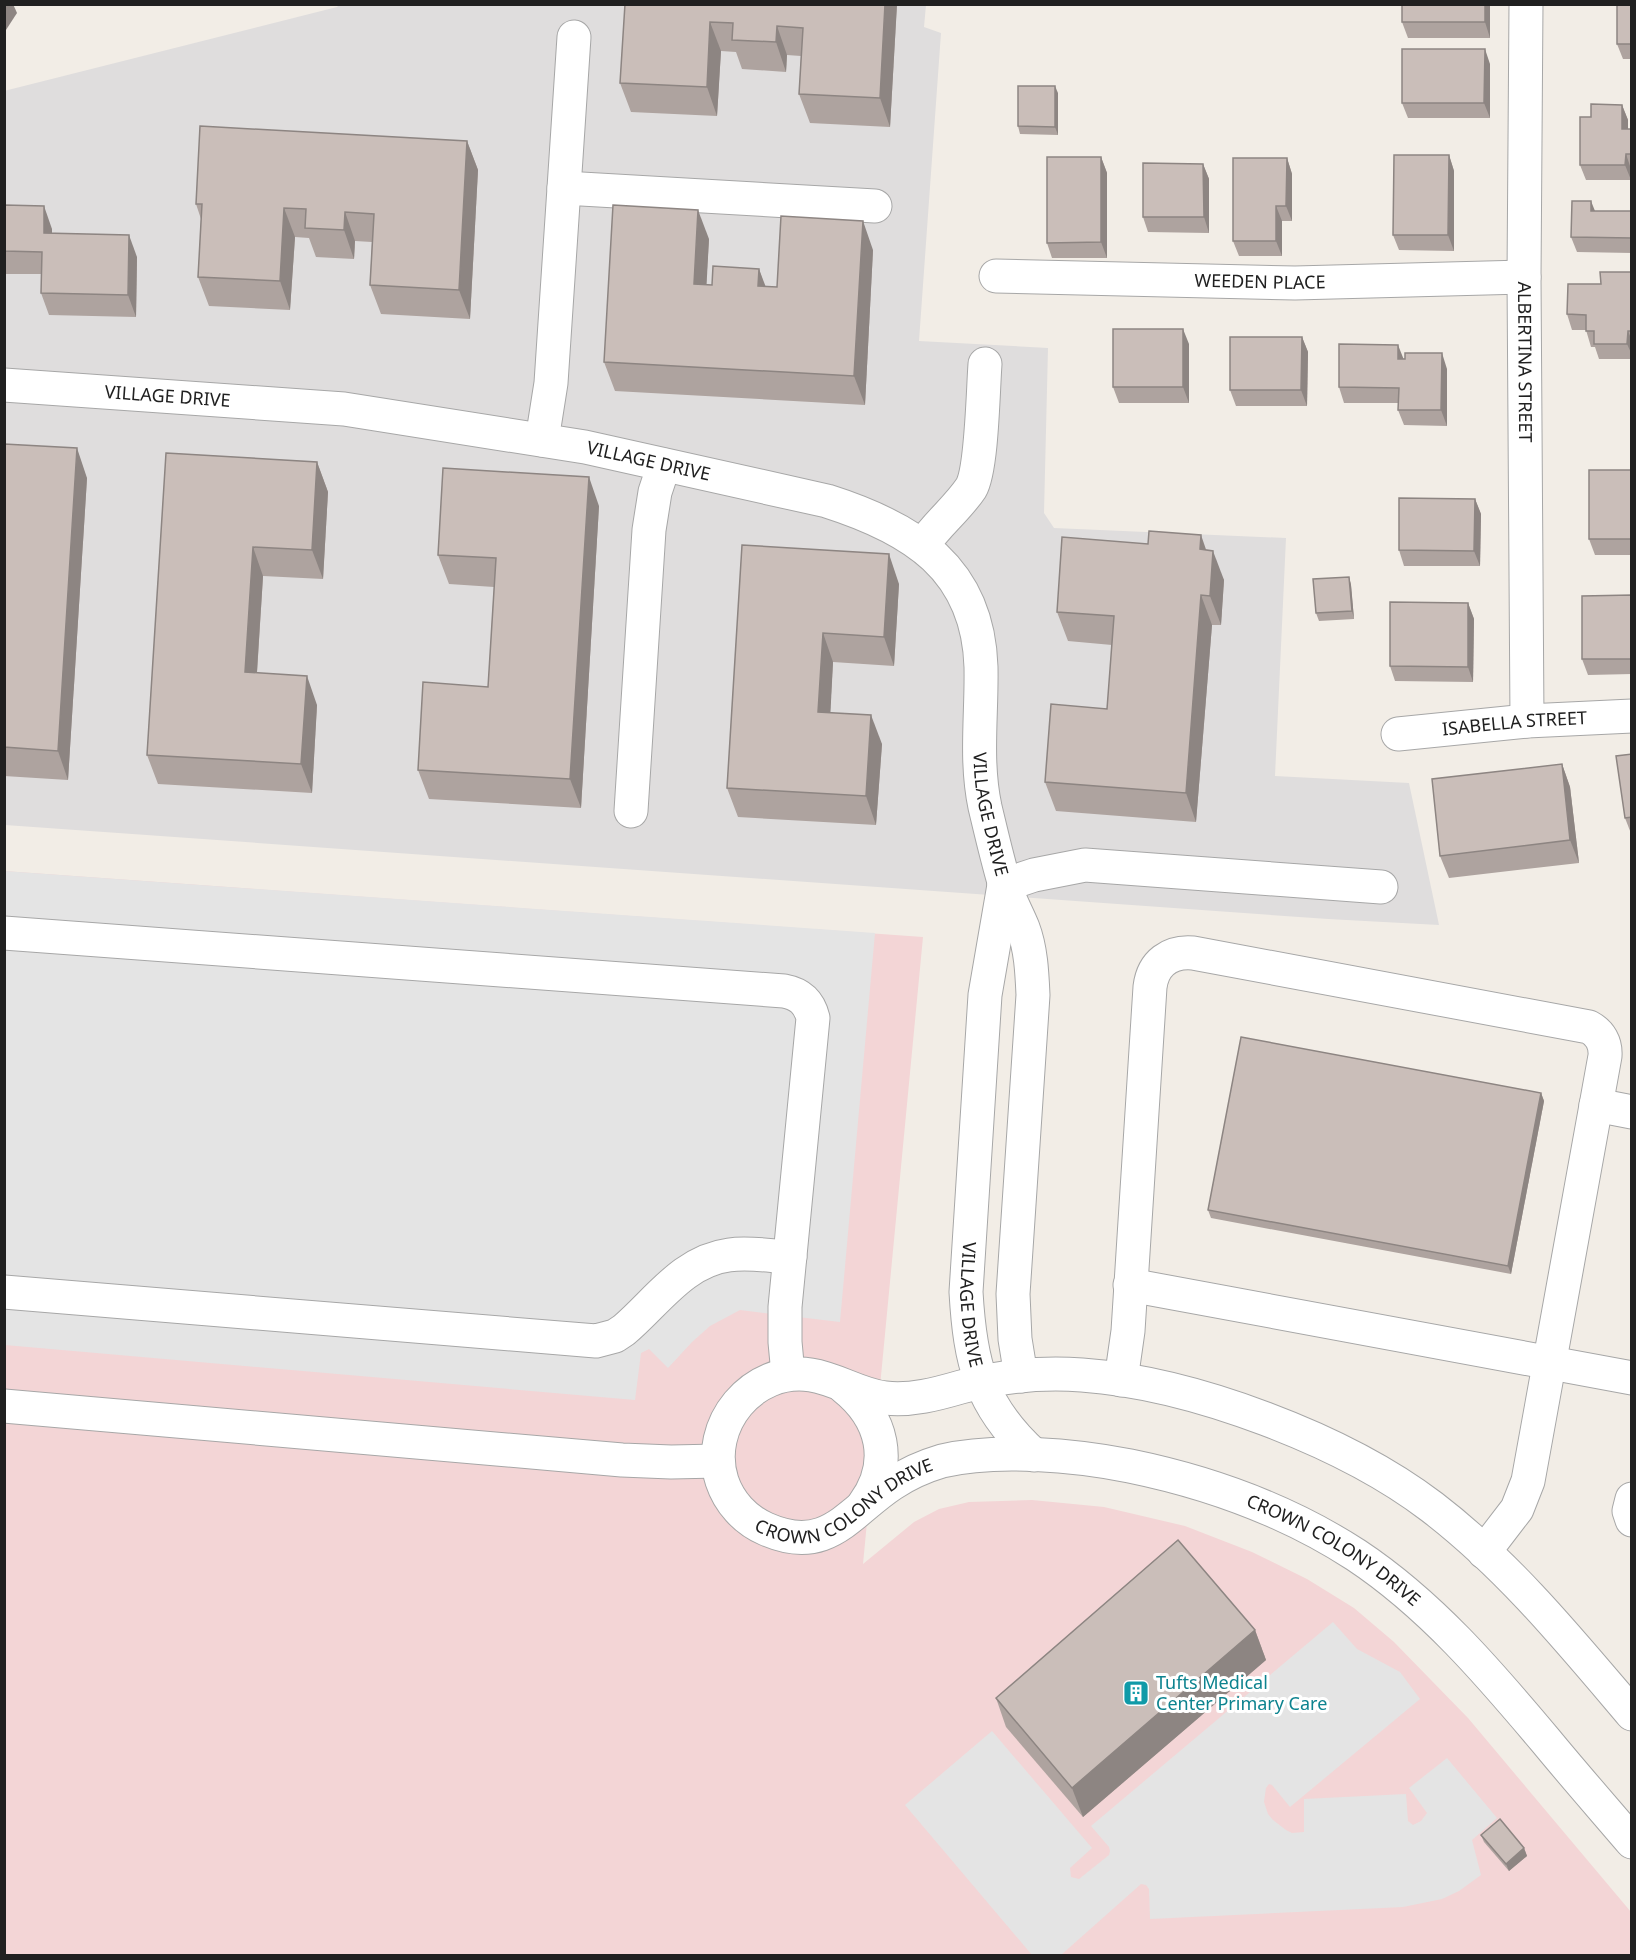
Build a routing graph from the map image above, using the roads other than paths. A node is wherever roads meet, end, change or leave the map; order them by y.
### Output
1 (1526, 4) edge
2 (574, 38) dead end
3 (564, 188) junction
4 (875, 206) dead end
5 (996, 276) dead end
6 (1524, 277) junction
7 (985, 364) dead end
8 (4, 385) edge
9 (542, 440) junction
10 (664, 465) junction
11 (923, 545) junction
12 (1632, 716) edge
13 (1527, 721) junction
14 (1398, 734) dead end
15 (631, 811) dead end
16 (1004, 885) junction
17 (1382, 887) dead end
18 (4, 933) edge
19 (1596, 1105) junction
20 (1632, 1112) edge
21 (790, 1257) junction
22 (1130, 1285) junction
23 (4, 1292) edge
24 (1549, 1363) junction
25 (788, 1374) junction
26 (1020, 1376) junction
27 (1632, 1378) edge
28 (1121, 1380) junction
29 (981, 1382) junction
30 (841, 1385) junction
31 (4, 1406) edge
32 (1034, 1455) junction
33 (718, 1461) junction
34 (1632, 1498) edge
35 (857, 1513) junction
36 (1632, 1520) edge
37 (1484, 1552) junction
38 (1632, 1714) edge
39 (1632, 1842) edge

1 - 6 street, ALBERTINA STREET
2 - 3 street
3 - 4 street
3 - 9 street
5 - 6 street, WEEDEN PLACE
6 - 13 street, ALBERTINA STREET
7 - 11 street
8 - 9 street, VILLAGE DRIVE
9 - 10 street, VILLAGE DRIVE
10 - 11 street, VILLAGE DRIVE
10 - 15 street
11 - 16 street, VILLAGE DRIVE
12 - 13 street, ISABELLA STREET
13 - 14 street, ISABELLA STREET
16 - 17 street
16 - 26 street, VILLAGE DRIVE
16 - 29 street, VILLAGE DRIVE
18 - 21 street
19 - 20 street
19 - 22 street
19 - 24 street
21 - 23 street
21 - 25 street
22 - 24 street
22 - 28 street
24 - 27 street
24 - 37 street
25 - 30 street, CROWN COLONY DRIVE
25 - 33 street, CROWN COLONY DRIVE
26 - 28 street, CROWN COLONY DRIVE
26 - 29 street, CROWN COLONY DRIVE
28 - 37 street, CROWN COLONY DRIVE
29 - 30 street, CROWN COLONY DRIVE
29 - 32 street, VILLAGE DRIVE
30 - 35 street
31 - 33 street
32 - 35 street, CROWN COLONY DRIVE
32 - 39 street, CROWN COLONY DRIVE
33 - 35 street, CROWN COLONY DRIVE
34 - 36 street
37 - 38 street, CROWN COLONY DRIVE

